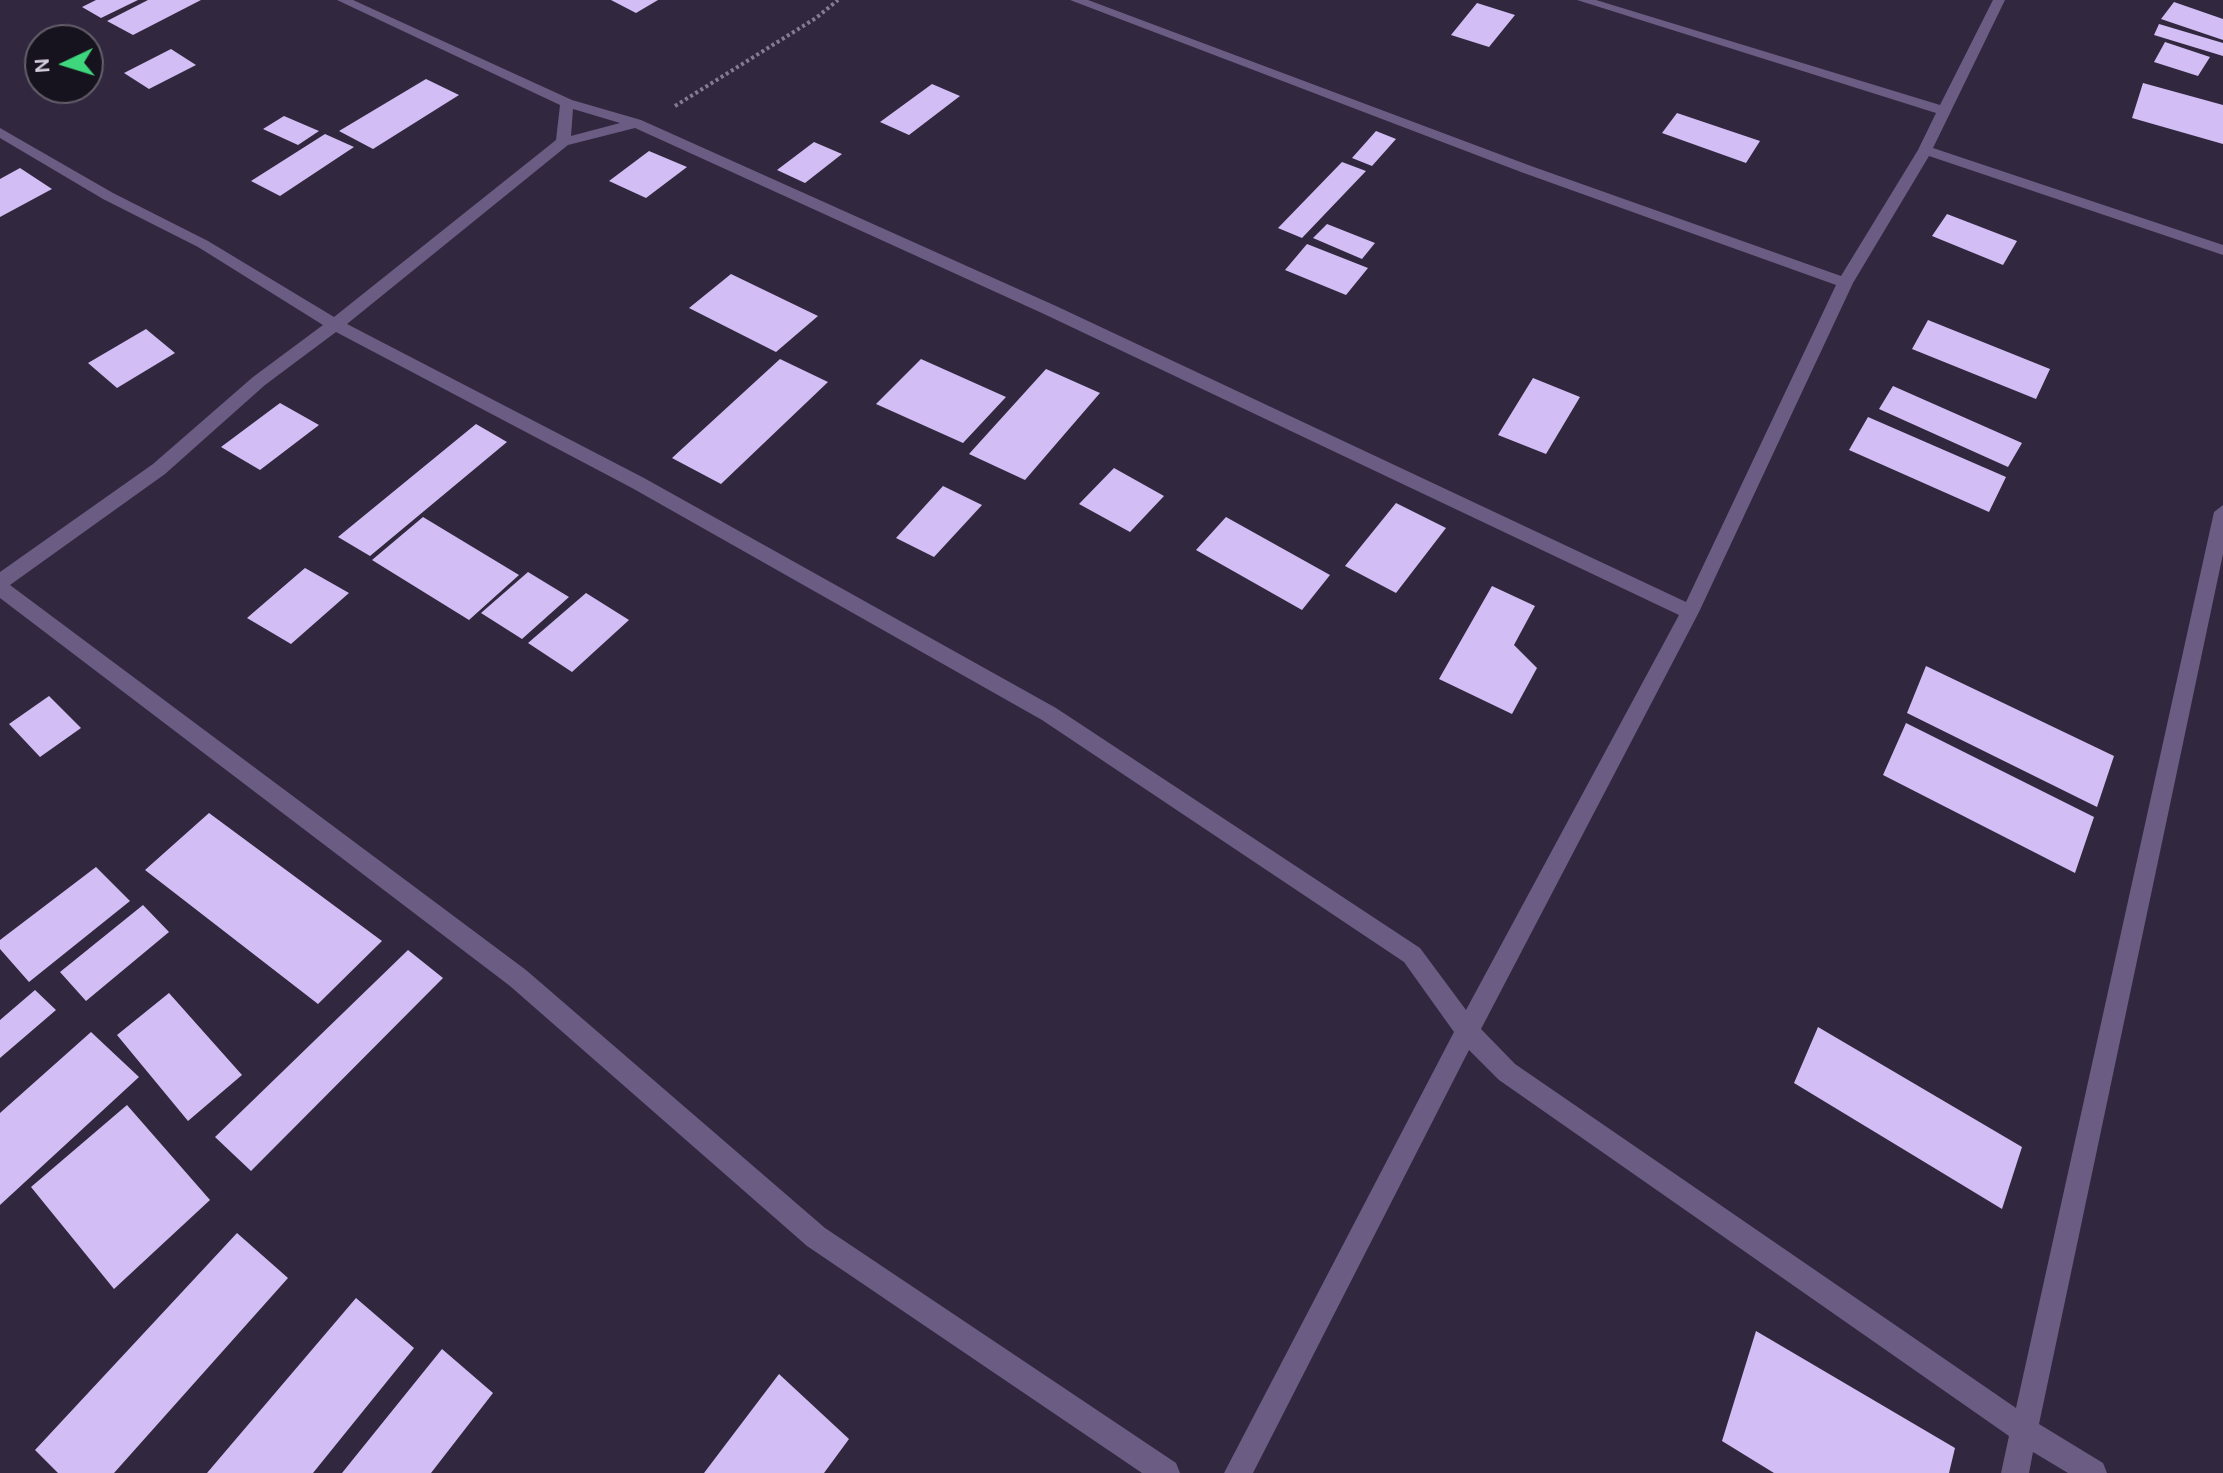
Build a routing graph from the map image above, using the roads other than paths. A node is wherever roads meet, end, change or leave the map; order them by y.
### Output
1 (343, 0) edge
2 (1076, 0) edge
3 (1583, 0) edge
4 (1999, 0) edge
5 (567, 103) junction
6 (1944, 111) junction
7 (636, 123) junction
8 (0, 132) edge
9 (563, 142) junction
10 (1925, 150) junction
11 (2223, 250) edge
12 (1845, 283) junction
13 (336, 325) junction
14 (2223, 512) edge
15 (0, 585) edge
16 (1690, 612) junction
17 (1467, 1031) junction
18 (2025, 1431) junction
19 (1166, 1473) edge
20 (1238, 1473) edge
21 (2015, 1473) edge
22 (2093, 1473) edge

1 - 5 street
2 - 12 street
3 - 6 street
4 - 6 street
5 - 7 street
5 - 9 street
6 - 10 street
7 - 9 street
7 - 16 street
8 - 13 street
9 - 13 street
10 - 11 street
10 - 12 street
12 - 16 street
13 - 15 street
13 - 17 street
14 - 18 street
15 - 19 street
16 - 17 street
17 - 18 street
17 - 20 street
18 - 21 street
18 - 22 street

